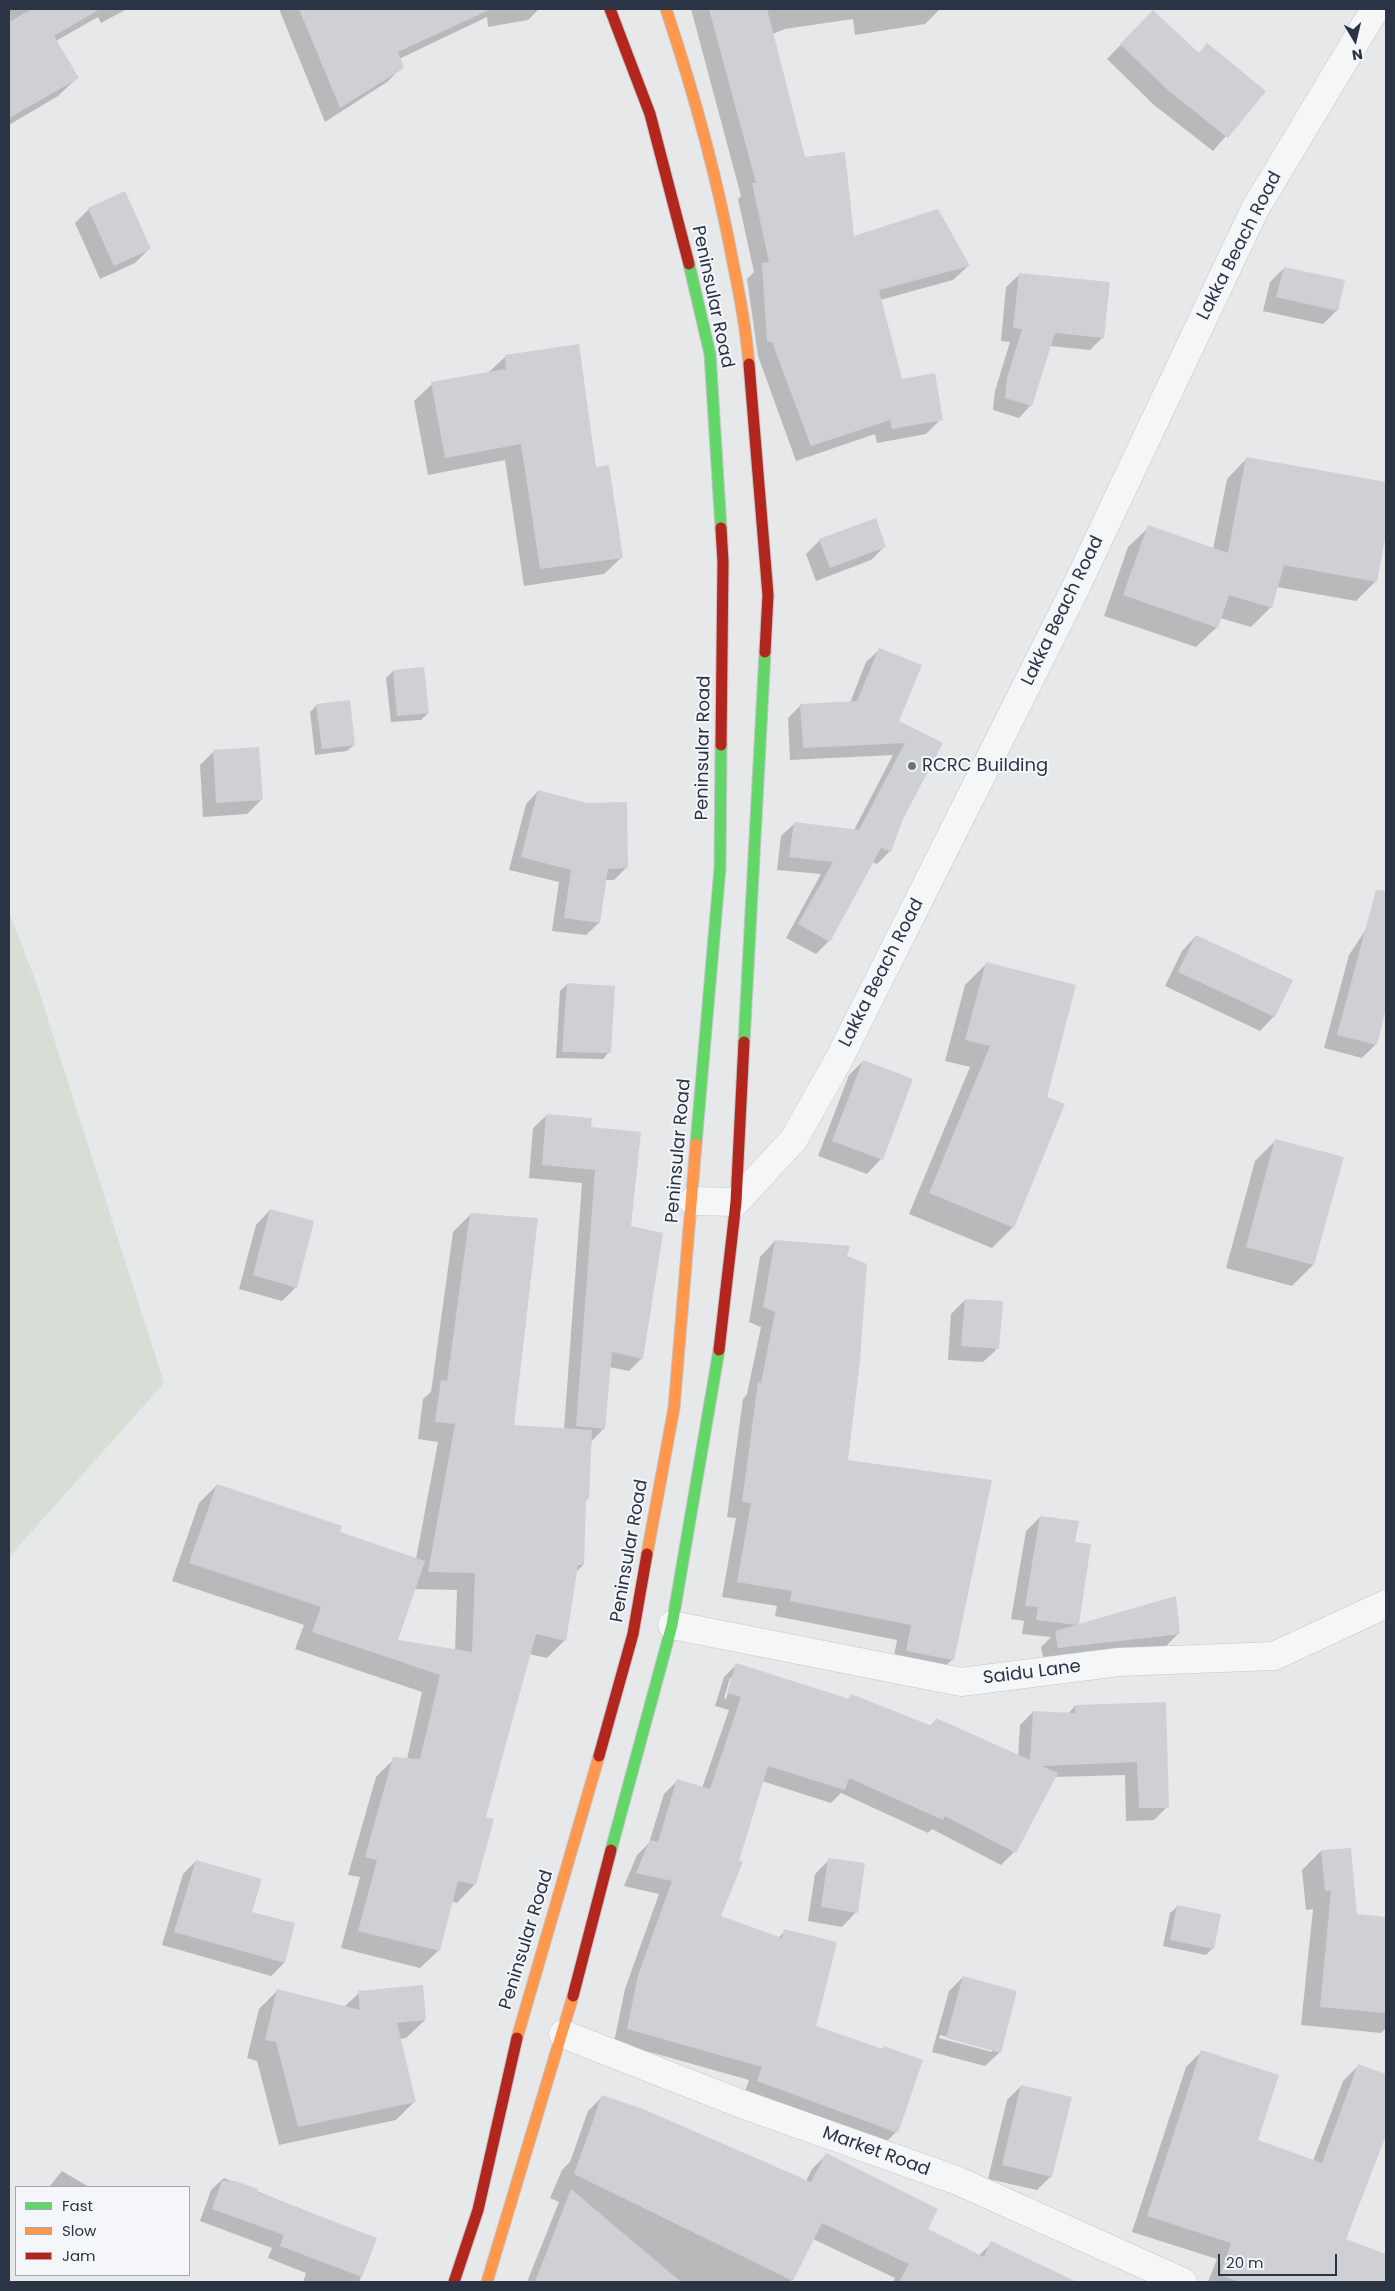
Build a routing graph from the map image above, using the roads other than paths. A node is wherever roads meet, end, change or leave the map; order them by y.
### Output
1 (610, 9) edge
2 (666, 9) edge
3 (1374, 9) edge
4 (693, 1202) junction
5 (736, 1202) junction
6 (1386, 1604) edge
7 (672, 1625) junction
8 (563, 2034) junction
9 (454, 2282) edge
10 (487, 2282) edge
11 (1183, 2282) edge

1 - 4 main road, Peninsular Road
2 - 5 main road, Peninsular Road
3 - 5 street, Lakka Beach Road
4 - 5 street
4 - 9 main road, Peninsular Road
5 - 7 main road, Peninsular Road
6 - 7 street, Saidu Lane
7 - 8 main road, Peninsular Road
8 - 10 main road, Peninsular Road
8 - 11 street, Market Road

